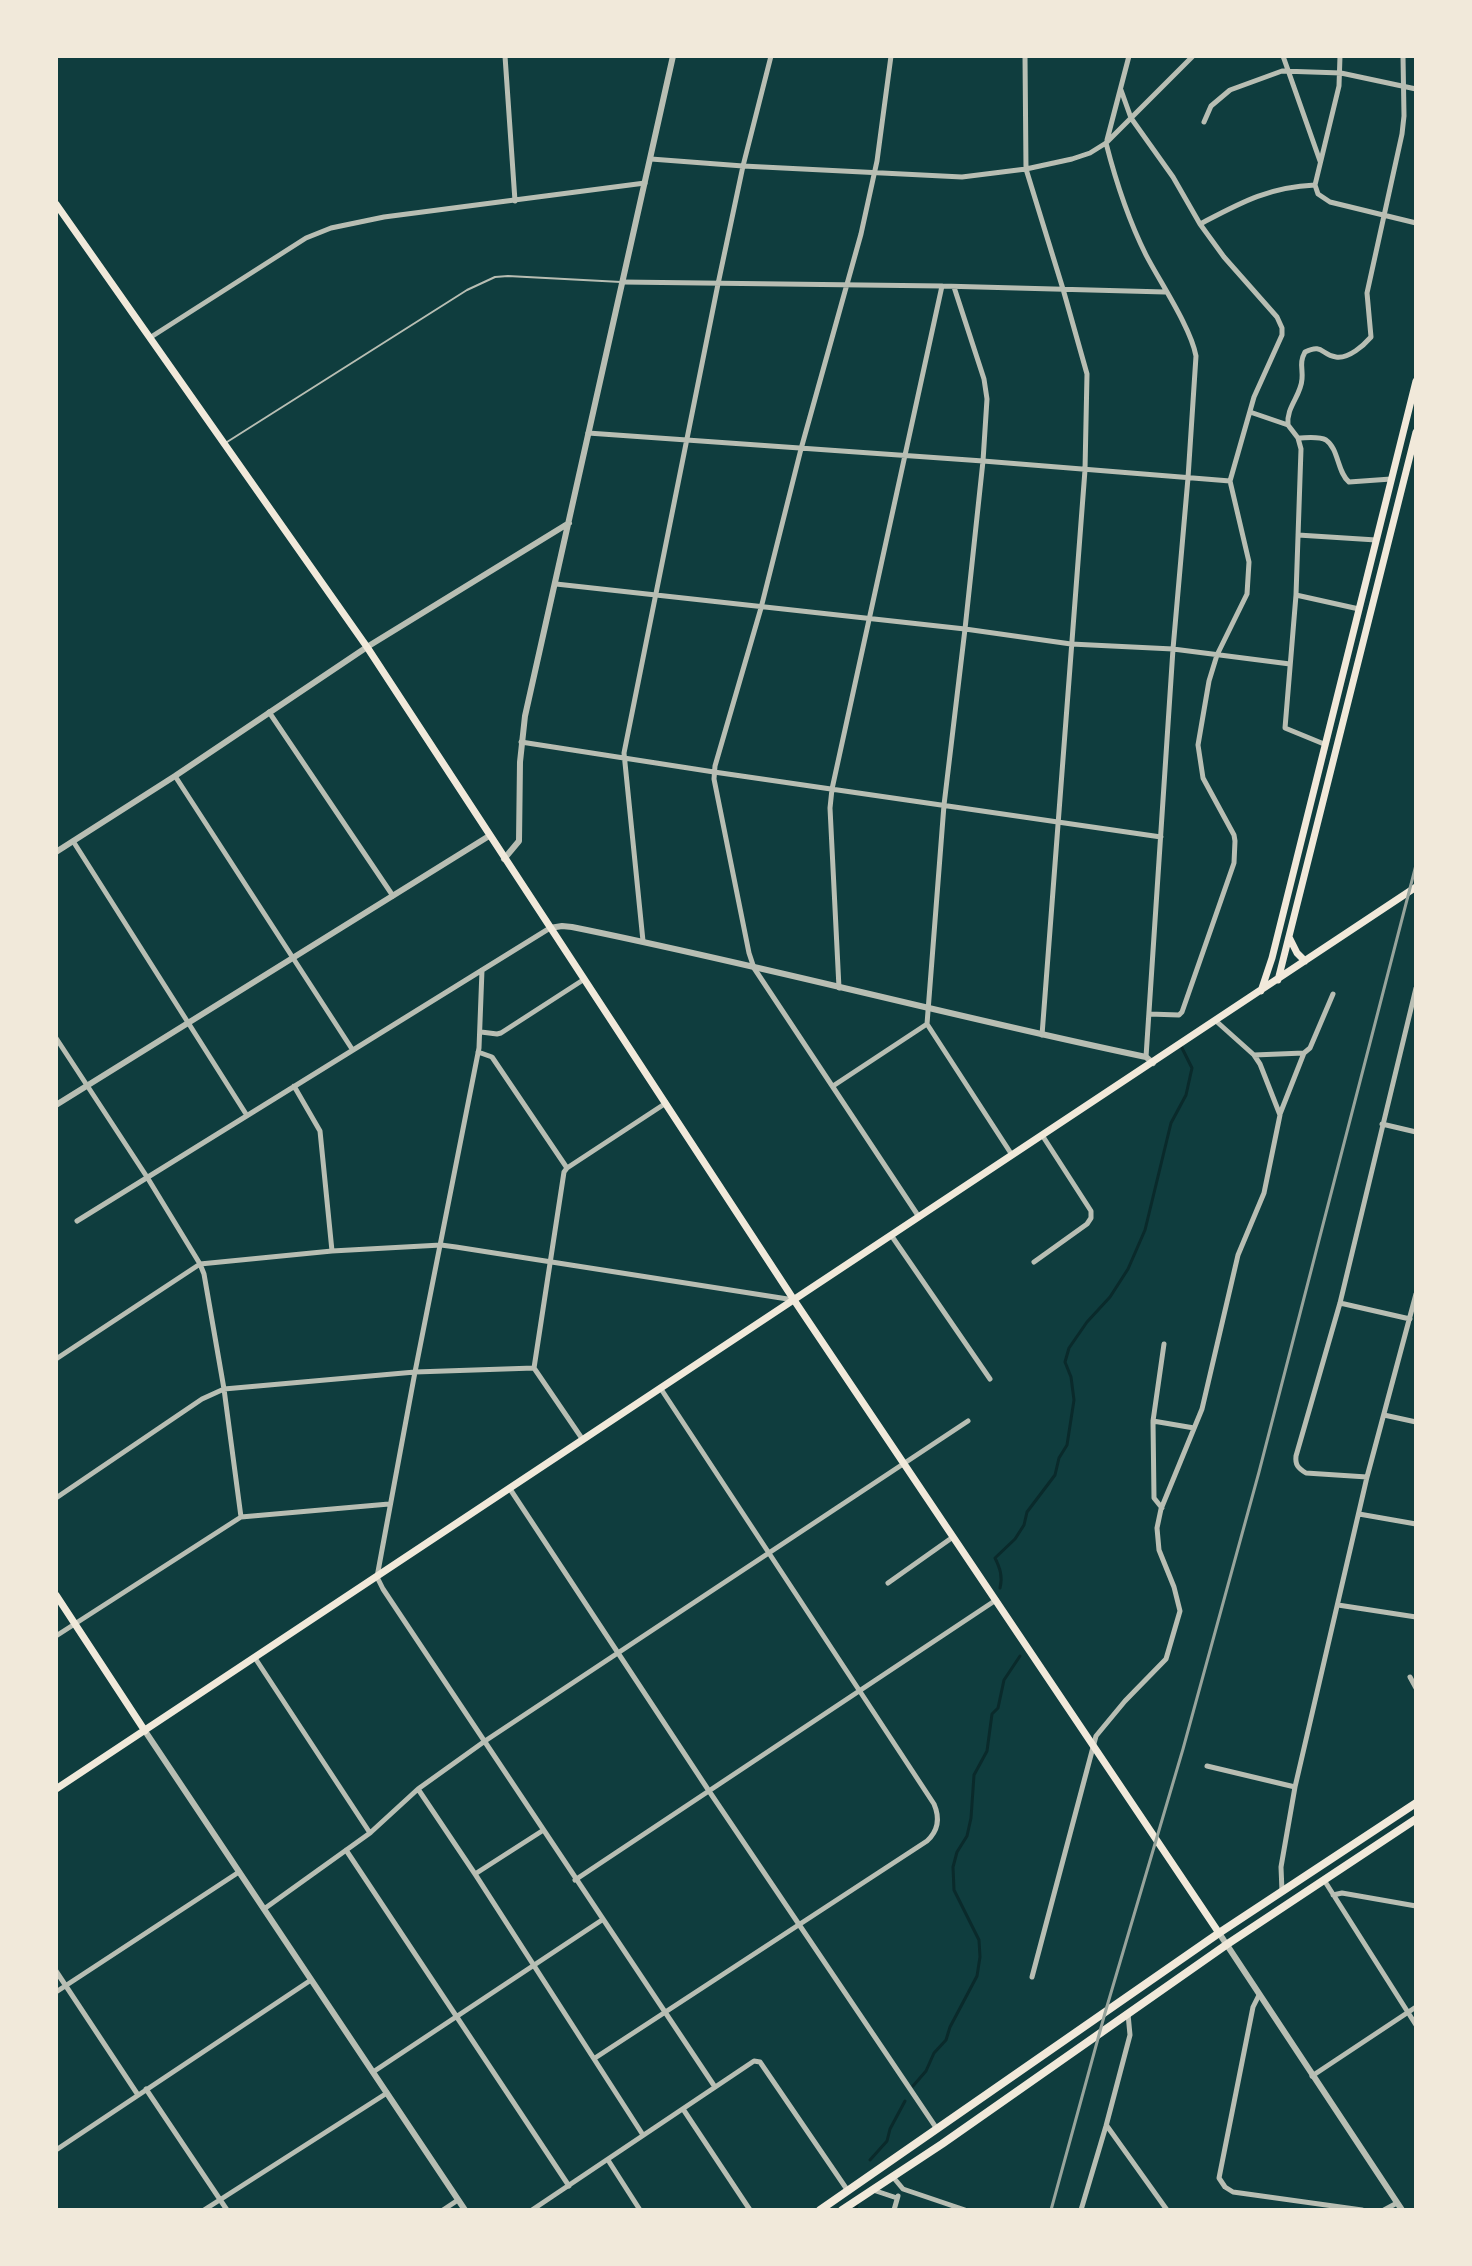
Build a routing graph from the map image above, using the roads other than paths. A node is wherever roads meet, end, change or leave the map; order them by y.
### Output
1 (505, 56) edge
2 (673, 56) edge
3 (771, 56) edge
4 (891, 56) edge
5 (1025, 56) edge
6 (1129, 56) edge
7 (1193, 56) edge
8 (1283, 56) edge
9 (1340, 56) edge
10 (1403, 56) edge
11 (1289, 70) junction
12 (1341, 73) junction
13 (1405, 86) junction
14 (1416, 89) edge
15 (1121, 90) junction
16 (1131, 118) junction
17 (1204, 122) dead end
18 (1106, 143) junction
19 (651, 159) junction
20 (1320, 163) junction
21 (743, 166) junction
22 (1026, 169) junction
23 (875, 172) junction
24 (645, 183) junction
25 (1315, 185) junction
26 (515, 201) junction
27 (56, 204) edge
28 (1383, 213) junction
29 (1416, 223) edge
30 (1200, 224) junction
31 (622, 282) junction
32 (718, 284) junction
33 (848, 284) junction
34 (942, 286) junction
35 (954, 287) junction
36 (1063, 289) junction
37 (1166, 293) junction
38 (151, 337) junction
39 (1416, 381) edge
40 (1249, 412) junction
41 (1288, 425) junction
42 (1416, 432) edge
43 (588, 433) junction
44 (1298, 438) junction
45 (685, 441) junction
46 (225, 443) junction
47 (801, 449) junction
48 (906, 456) junction
49 (983, 461) junction
50 (1085, 470) junction
51 (1188, 478) junction
52 (1391, 479) junction
53 (1230, 481) junction
54 (569, 523) junction
55 (1298, 535) junction
56 (1376, 540) junction
57 (556, 584) junction
58 (655, 595) junction
59 (1296, 595) junction
60 (761, 608) junction
61 (1359, 609) junction
62 (870, 619) junction
63 (965, 629) junction
64 (1071, 644) junction
65 (367, 647) junction
66 (1173, 649) junction
67 (1217, 655) junction
68 (1290, 664) junction
69 (269, 712) junction
70 (521, 742) junction
71 (1324, 744) junction
72 (623, 758) junction
73 (714, 772) junction
74 (175, 776) junction
75 (832, 789) junction
76 (944, 805) junction
77 (1058, 822) junction
78 (489, 836) junction
79 (1161, 837) junction
80 (73, 841) junction
81 (56, 852) edge
82 (504, 859) junction
83 (1416, 887) edge
84 (393, 896) junction
85 (550, 928) junction
86 (1288, 935) junction
87 (643, 941) junction
88 (294, 959) junction
89 (1305, 961) junction
90 (754, 968) junction
91 (482, 970) junction
92 (583, 980) junction
93 (1278, 980) junction
94 (839, 988) junction
95 (1416, 988) edge
96 (1261, 991) junction
97 (1333, 994) dead end
98 (927, 1008) junction
99 (1149, 1014) junction
100 (1216, 1021) junction
101 (189, 1023) junction
102 (927, 1024) junction
103 (481, 1032) junction
104 (1042, 1036) junction
105 (56, 1038) edge
106 (352, 1049) junction
107 (478, 1052) junction
108 (1304, 1053) junction
109 (1254, 1055) junction
110 (1149, 1060) junction
111 (294, 1086) junction
112 (833, 1086) junction
113 (86, 1087) junction
114 (666, 1103) junction
115 (56, 1105) edge
116 (246, 1114) junction
117 (1280, 1115) junction
118 (1382, 1124) junction
119 (1416, 1132) edge
120 (1042, 1135) junction
121 (1012, 1155) junction
122 (567, 1168) junction
123 (147, 1177) junction
124 (919, 1217) junction
125 (77, 1221) dead end
126 (891, 1235) junction
127 (441, 1245) junction
128 (332, 1251) junction
129 (1034, 1262) dead end
130 (551, 1263) junction
131 (200, 1264) junction
132 (1416, 1294) edge
133 (794, 1300) junction
134 (1340, 1303) junction
135 (1410, 1319) junction
136 (1164, 1344) dead end
137 (56, 1359) edge
138 (534, 1368) junction
139 (415, 1372) junction
140 (990, 1379) dead end
141 (224, 1389) junction
142 (661, 1389) junction
143 (1384, 1415) junction
144 (968, 1421) dead end
145 (1153, 1421) junction
146 (1416, 1422) edge
147 (1194, 1428) junction
148 (583, 1440) junction
149 (905, 1464) junction
150 (1367, 1477) junction
151 (510, 1489) junction
152 (56, 1498) edge
153 (389, 1504) junction
154 (1162, 1508) junction
155 (1359, 1514) junction
156 (241, 1517) junction
157 (1416, 1524) edge
158 (953, 1537) junction
159 (769, 1554) junction
160 (377, 1577) junction
161 (888, 1583) dead end
162 (56, 1595) edge
163 (996, 1600) junction
164 (1338, 1605) junction
165 (1416, 1617) edge
166 (75, 1624) junction
167 (56, 1636) edge
168 (619, 1653) junction
169 (255, 1658) junction
170 (1410, 1677) dead end
171 (1416, 1688) edge
172 (859, 1690) junction
173 (145, 1731) junction
174 (485, 1741) junction
175 (1094, 1746) junction
176 (1207, 1766) dead end
177 (1295, 1787) junction
178 (56, 1789) edge
179 (418, 1789) junction
180 (709, 1791) junction
181 (1416, 1803) edge
182 (1416, 1819) edge
183 (542, 1831) junction
184 (370, 1833) junction
185 (346, 1850) junction
186 (239, 1872) junction
187 (475, 1874) junction
188 (575, 1880) junction
189 (1324, 1880) junction
190 (1282, 1892) junction
191 (1333, 1895) junction
192 (1416, 1906) edge
193 (264, 1909) junction
194 (602, 1920) junction
195 (799, 1926) junction
196 (1219, 1933) junction
197 (1226, 1945) junction
198 (534, 1965) junction
199 (56, 1971) edge
200 (1032, 1977) dead end
201 (311, 1980) junction
202 (65, 1986) junction
203 (56, 1992) edge
204 (1259, 1995) junction
205 (1416, 2007) edge
206 (1408, 2013) junction
207 (665, 2014) junction
208 (1128, 2014) junction
209 (455, 2017) junction
210 (1416, 2025) edge
211 (595, 2058) junction
212 (373, 2072) junction
213 (1312, 2076) junction
214 (715, 2087) junction
215 (146, 2089) junction
216 (387, 2093) junction
217 (138, 2095) junction
218 (683, 2109) junction
219 (1106, 2126) junction
220 (937, 2130) junction
221 (643, 2135) junction
222 (56, 2150) edge
223 (608, 2160) junction
224 (892, 2176) junction
225 (569, 2186) junction
226 (903, 2189) junction
227 (872, 2190) junction
228 (848, 2192) junction
229 (897, 2198) junction
230 (220, 2199) junction
231 (459, 2200) junction
232 (1397, 2203) junction
233 (204, 2210) edge
234 (227, 2210) edge
235 (443, 2210) edge
236 (465, 2210) edge
237 (532, 2210) edge
238 (640, 2210) edge
239 (750, 2210) edge
240 (820, 2210) edge
241 (842, 2210) edge
242 (894, 2210) edge
243 (965, 2210) edge
244 (1081, 2210) edge
245 (1167, 2210) edge
246 (1362, 2210) edge
247 (1384, 2210) edge
248 (1402, 2210) edge

1 - 26 street
2 - 19 street
3 - 21 street
4 - 23 street
5 - 22 street
6 - 15 street
7 - 16 street
8 - 11 street
9 - 12 street
10 - 13 street
11 - 12 street
11 - 17 street
11 - 20 street
12 - 13 street
12 - 20 street
13 - 14 street
13 - 28 street
15 - 16 street
15 - 18 street
16 - 18 street
16 - 30 street
18 - 22 street
18 - 37 street
19 - 21 street
19 - 24 street
20 - 25 street
21 - 23 street
21 - 32 street
22 - 23 street
22 - 36 street
23 - 33 street
24 - 26 street
24 - 31 street
25 - 28 street
25 - 30 street
26 - 38 street
27 - 38 main road
28 - 29 street
28 - 41 street
30 - 40 street
31 - 32 street
31 - 43 street
31 - 46 lane
32 - 33 street
32 - 45 street
33 - 34 street
33 - 47 street
34 - 35 street
34 - 48 street
35 - 36 street
35 - 49 street
36 - 37 street
36 - 50 street
37 - 51 street
38 - 46 main road
39 - 52 main road
40 - 41 street
40 - 53 street
41 - 44 street
42 - 86 main road
43 - 45 street
43 - 54 street
44 - 52 street
44 - 55 street
45 - 47 street
45 - 58 street
46 - 65 main road
47 - 48 street
47 - 60 street
48 - 49 street
48 - 62 street
49 - 50 street
49 - 63 street
50 - 51 street
50 - 64 street
51 - 53 street
51 - 66 street
52 - 56 main road
53 - 67 street
54 - 57 street
54 - 65 street
55 - 56 street
55 - 59 street
56 - 61 main road
57 - 58 street
57 - 70 street
58 - 60 street
58 - 72 street
59 - 61 street
59 - 68 street
60 - 62 street
60 - 73 street
61 - 71 main road
62 - 63 street
62 - 75 street
63 - 64 street
63 - 76 street
64 - 66 street
64 - 77 street
65 - 69 street
65 - 78 main road
66 - 67 street
66 - 79 street
67 - 68 street
67 - 99 street
68 - 71 street
69 - 74 street
69 - 84 street
70 - 72 street
70 - 82 street
71 - 96 main road
72 - 73 street
72 - 87 street
73 - 75 street
73 - 90 street
74 - 80 street
74 - 88 street
75 - 76 street
75 - 94 street
76 - 77 street
76 - 98 street
77 - 79 street
77 - 104 street
78 - 82 main road
78 - 84 street
79 - 99 street
80 - 81 street
80 - 101 street
82 - 85 main road
83 - 89 main road
84 - 88 street
85 - 87 street
85 - 91 street
85 - 92 main road
86 - 89 main road
86 - 93 main road
87 - 90 street
88 - 101 street
88 - 106 street
89 - 93 main road
90 - 94 street
90 - 112 street
91 - 103 street
91 - 106 street
92 - 103 street
92 - 114 main road
93 - 96 main road
94 - 98 street
95 - 118 street
96 - 100 main road
97 - 108 street
98 - 102 street
98 - 104 street
99 - 110 street
100 - 109 street
100 - 110 main road
101 - 113 street
101 - 116 street
102 - 112 street
102 - 121 street
103 - 107 street
104 - 110 street
105 - 113 street
106 - 111 street
107 - 122 street
107 - 127 street
108 - 109 street
108 - 117 street
109 - 117 street
110 - 120 main road
111 - 116 street
111 - 128 street
112 - 124 street
113 - 115 street
113 - 123 street
114 - 122 street
114 - 133 main road
116 - 123 street
117 - 147 street
118 - 119 street
118 - 134 street
120 - 121 main road
120 - 129 street
121 - 124 main road
122 - 130 street
123 - 125 street
123 - 131 street
124 - 126 main road
126 - 133 main road
126 - 140 street
127 - 128 street
127 - 130 street
127 - 139 street
128 - 131 street
130 - 133 street
130 - 138 street
131 - 137 street
131 - 141 street
132 - 135 street
133 - 142 main road
133 - 149 main road
134 - 135 street
134 - 150 street
135 - 143 street
136 - 145 street
138 - 139 street
138 - 148 street
139 - 141 street
139 - 153 street
141 - 152 street
141 - 156 street
142 - 148 main road
142 - 159 street
143 - 146 street
143 - 150 street
144 - 149 street
145 - 147 street
145 - 154 street
147 - 154 street
148 - 151 main road
149 - 158 main road
149 - 159 street
150 - 155 street
151 - 160 main road
151 - 168 street
153 - 156 street
153 - 160 street
154 - 175 street
155 - 157 street
155 - 164 street
156 - 166 street
158 - 161 street
158 - 163 main road
159 - 168 street
159 - 172 street
160 - 169 main road
160 - 174 street
162 - 166 main road
163 - 172 street
163 - 175 main road
164 - 165 street
164 - 177 street
166 - 167 street
166 - 173 main road
168 - 174 street
168 - 180 street
169 - 173 main road
169 - 184 street
170 - 171 street
172 - 180 street
172 - 195 street
173 - 178 main road
173 - 186 street
174 - 179 street
174 - 183 street
175 - 196 main road
175 - 200 street
176 - 177 street
177 - 190 street
179 - 184 street
179 - 187 street
180 - 188 street
180 - 195 street
181 - 190 main road
182 - 189 main road
183 - 187 street
183 - 188 street
184 - 185 street
185 - 193 street
185 - 209 street
186 - 193 street
186 - 202 street
187 - 198 street
188 - 194 street
189 - 191 street
189 - 197 main road
190 - 196 main road
191 - 192 street
191 - 206 street
193 - 201 street
194 - 198 street
194 - 207 street
195 - 207 street
195 - 220 street
196 - 197 street
196 - 220 main road
197 - 204 street
197 - 208 main road
198 - 209 street
198 - 211 street
199 - 202 street
201 - 212 street
201 - 215 street
202 - 203 street
202 - 217 street
204 - 213 street
204 - 246 street
205 - 206 street
206 - 210 street
206 - 213 street
207 - 211 street
207 - 214 street
208 - 219 street
208 - 224 main road
209 - 212 street
209 - 225 street
211 - 221 street
212 - 216 street
213 - 232 street
214 - 218 street
214 - 228 street
215 - 217 street
215 - 230 street
216 - 230 street
216 - 231 street
217 - 222 street
218 - 221 street
218 - 239 street
219 - 244 street
219 - 245 street
220 - 228 main road
221 - 223 street
223 - 225 street
223 - 238 street
224 - 226 street
224 - 227 main road
225 - 237 street
226 - 229 street
226 - 243 street
227 - 229 street
227 - 241 main road
228 - 240 main road
229 - 242 street
230 - 233 street
230 - 234 street
231 - 235 street
231 - 236 street
232 - 247 street
232 - 248 street

